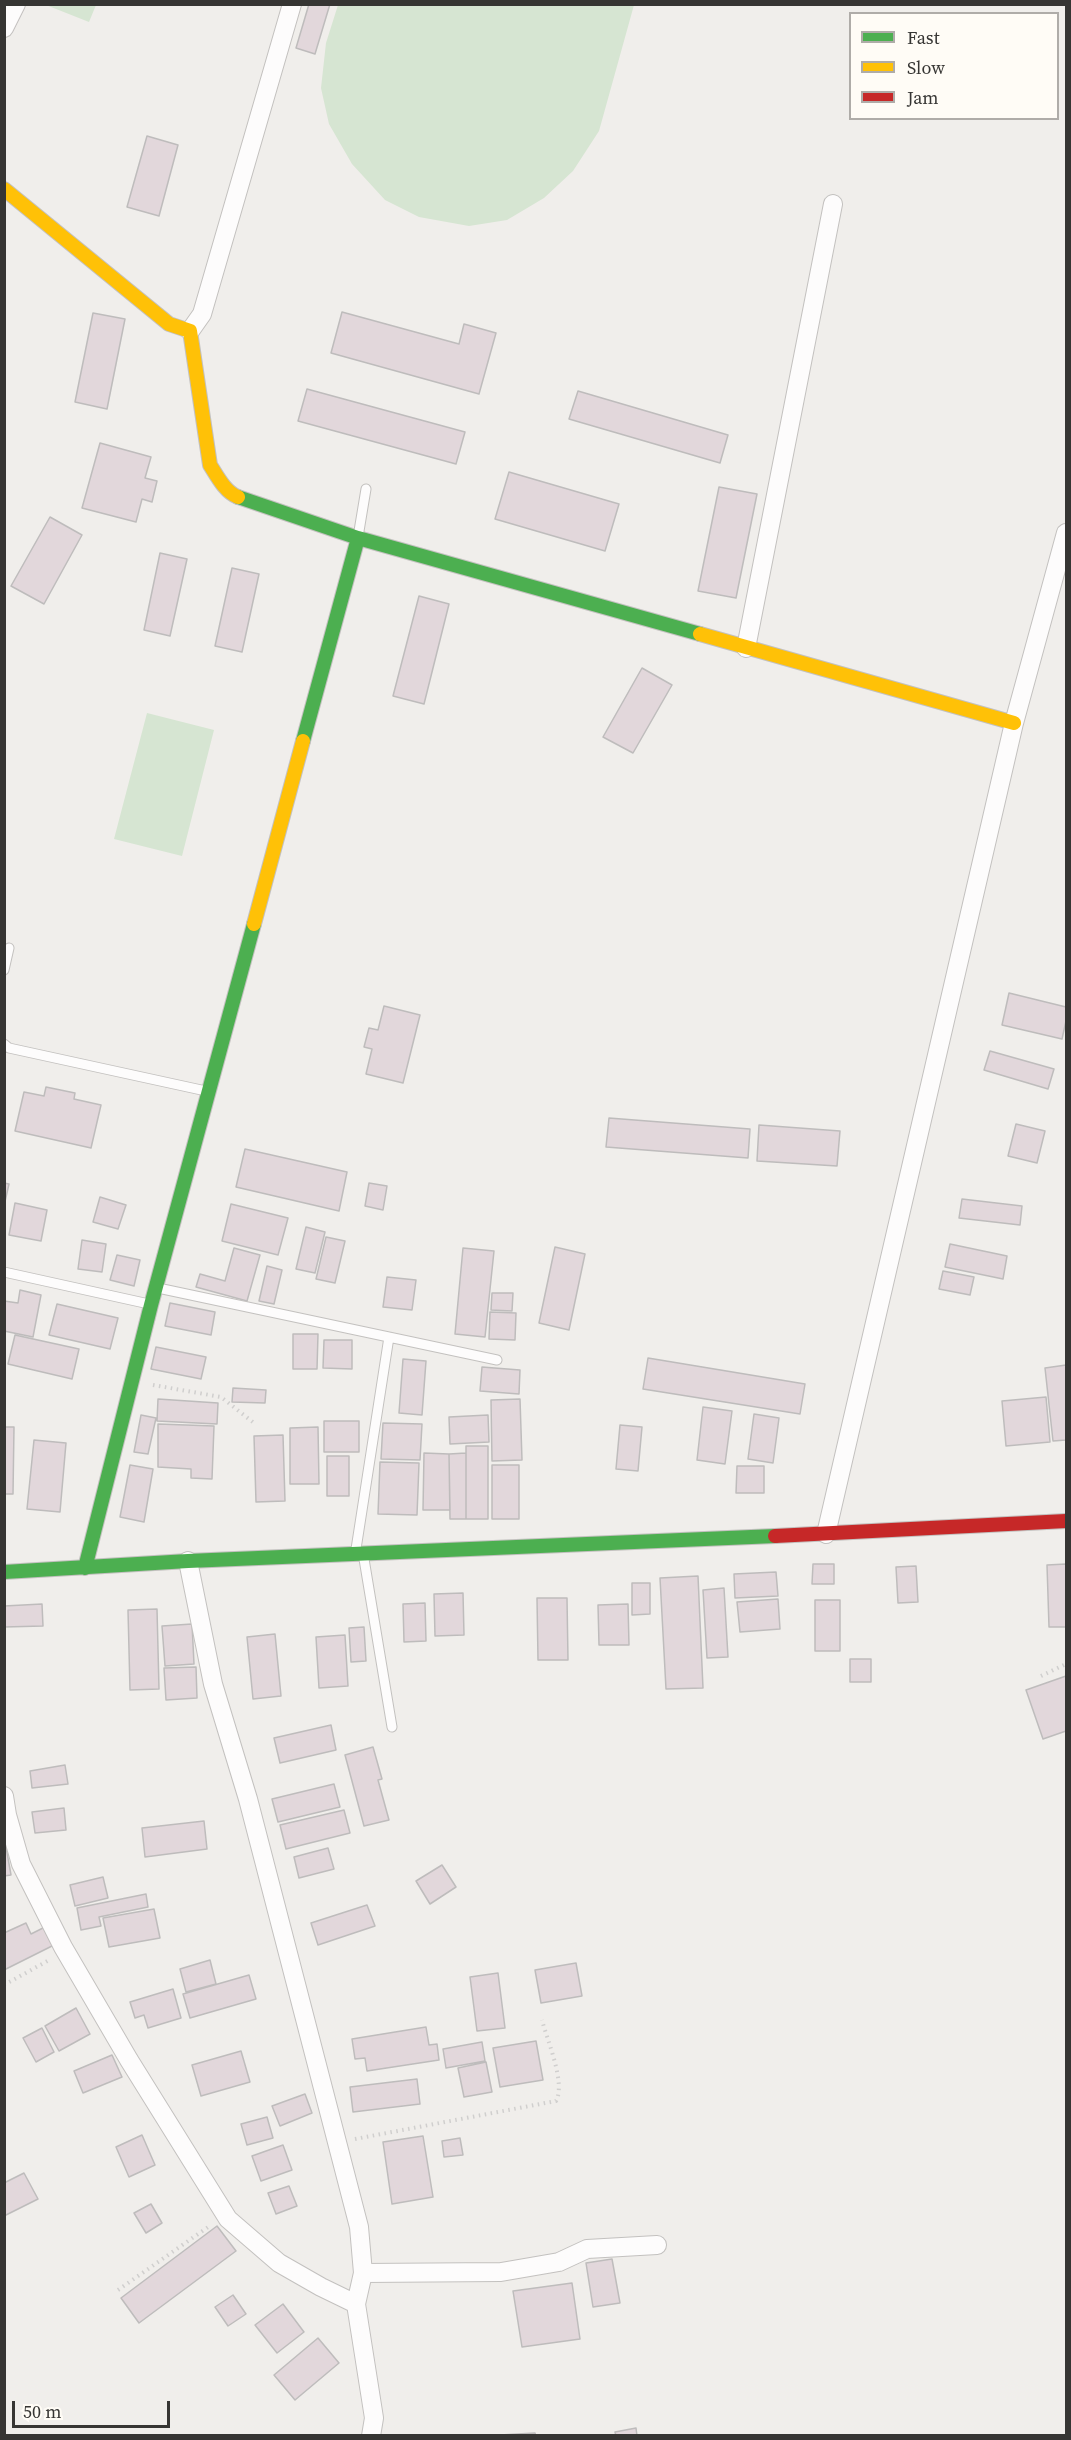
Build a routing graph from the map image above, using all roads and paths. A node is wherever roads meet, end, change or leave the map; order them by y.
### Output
1 (16, 4) edge
2 (292, 4) edge
3 (4, 28) edge
4 (4, 189) edge
5 (833, 204) dead end
6 (190, 331) junction
7 (366, 489) dead end
8 (1066, 533) edge
9 (358, 538) junction
10 (746, 648) junction
11 (1014, 723) junction
12 (9, 948) dead end
13 (4, 970) edge
14 (4, 1044) edge
15 (209, 1092) junction
16 (4, 1272) edge
17 (156, 1288) junction
18 (151, 1305) junction
19 (389, 1337) junction
20 (497, 1360) dead end
21 (132, 1382) junction
22 (254, 1423) dead end
23 (1066, 1521) edge
24 (826, 1534) junction
25 (359, 1554) junction
26 (188, 1561) junction
27 (85, 1568) junction
28 (4, 1572) edge
29 (1066, 1664) edge
30 (1041, 1676) dead end
31 (392, 1727) dead end
32 (4, 1796) edge
33 (65, 1951) junction
34 (4, 1985) edge
35 (542, 2020) dead end
36 (337, 2143) junction
37 (226, 2215) junction
38 (657, 2245) dead end
39 (363, 2273) junction
40 (118, 2290) dead end
41 (356, 2304) junction
42 (371, 2436) edge

1 - 3 street
2 - 6 street
4 - 6 main road
5 - 10 street
6 - 9 main road
7 - 9 lane
8 - 11 street
9 - 10 main road
9 - 15 main road
10 - 11 main road
11 - 24 street
12 - 13 lane
14 - 15 lane
15 - 17 main road
16 - 18 lane
17 - 18 main road
17 - 19 lane
18 - 21 main road
19 - 20 lane
19 - 25 lane
21 - 22 path
21 - 27 main road
23 - 24 main road
24 - 25 main road
25 - 26 main road
25 - 31 lane
26 - 27 main road
26 - 36 street
27 - 28 main road
29 - 30 path
32 - 33 street
33 - 34 path
33 - 37 street
35 - 36 path
36 - 39 street
37 - 40 path
37 - 41 street
38 - 39 street
39 - 41 street
41 - 42 street

